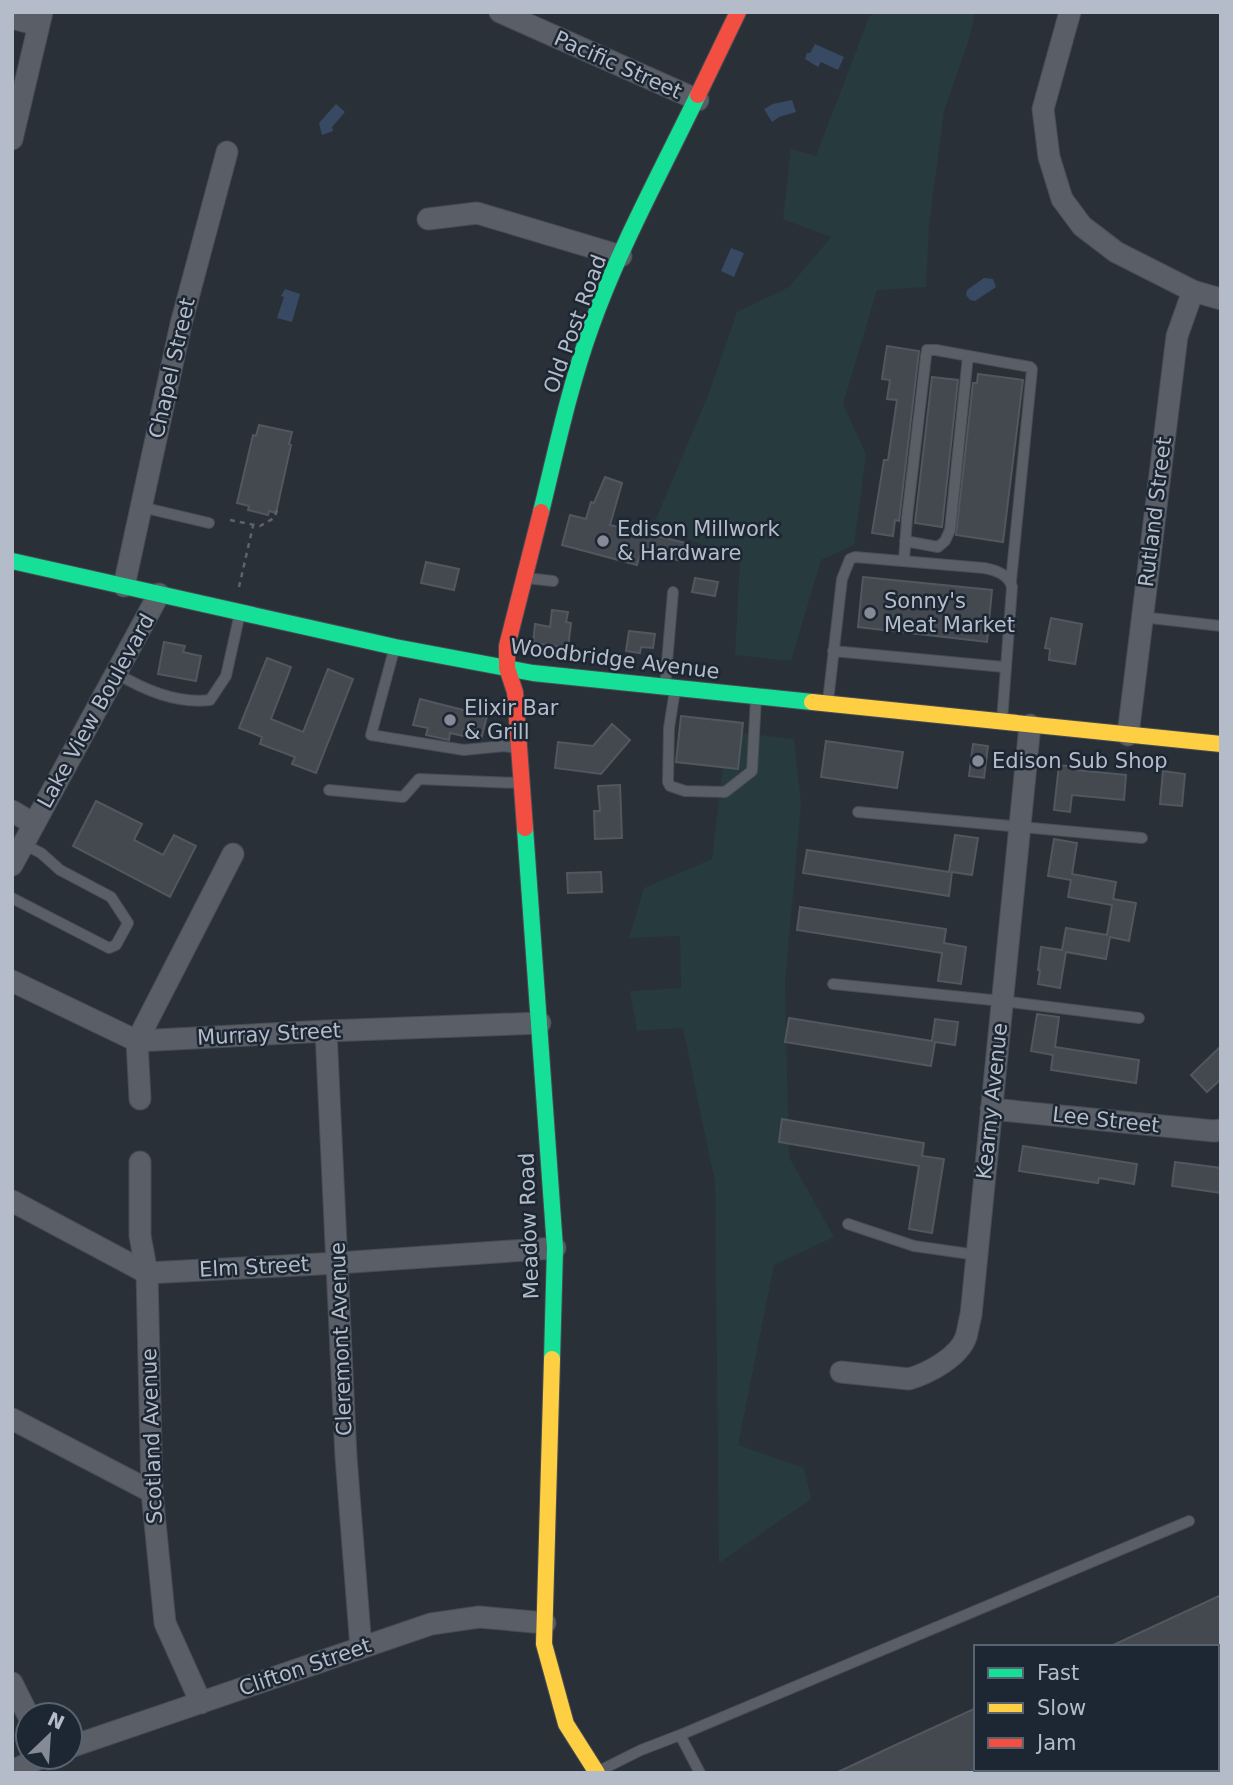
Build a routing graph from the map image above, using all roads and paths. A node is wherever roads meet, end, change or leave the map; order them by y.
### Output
1 (500, 12) edge
2 (738, 12) edge
3 (1070, 12) edge
4 (12, 18) edge
5 (40, 19) edge
6 (698, 100) junction
7 (12, 139) edge
8 (227, 152) dead end
9 (428, 219) dead end
10 (621, 256) junction
11 (1193, 291) junction
12 (1221, 299) edge
13 (968, 356) junction
14 (141, 507) junction
15 (278, 508) dead end
16 (230, 520) dead end
17 (209, 523) dead end
18 (253, 526) junction
19 (905, 541) junction
20 (12, 561) edge
21 (904, 561) junction
22 (523, 578) junction
23 (553, 580) dead end
24 (1011, 581) junction
25 (124, 586) junction
26 (239, 587) dead end
27 (673, 592) dead end
28 (159, 594) junction
29 (240, 611) junction
30 (1142, 617) junction
31 (1221, 626) edge
32 (395, 647) junction
33 (833, 651) junction
34 (1004, 667) junction
35 (508, 668) junction
36 (116, 673) junction
37 (670, 687) junction
38 (756, 696) junction
39 (828, 704) junction
40 (1002, 722) junction
41 (1030, 724) junction
42 (1128, 735) junction
43 (1221, 744) edge
44 (519, 748) junction
45 (522, 783) junction
46 (329, 790) dead end
47 (12, 811) edge
48 (858, 812) dead end
49 (34, 824) junction
50 (1020, 826) junction
51 (1142, 838) dead end
52 (23, 844) junction
53 (233, 853) dead end
54 (12, 865) edge
55 (12, 898) edge
56 (12, 981) edge
57 (833, 984) dead end
58 (1002, 1001) junction
59 (1139, 1018) dead end
60 (540, 1023) junction
61 (326, 1031) junction
62 (137, 1041) junction
63 (140, 1099) dead end
64 (991, 1109) junction
65 (1221, 1130) edge
66 (140, 1162) dead end
67 (12, 1201) edge
68 (848, 1224) dead end
69 (555, 1248) junction
70 (977, 1255) junction
71 (338, 1263) junction
72 (147, 1273) junction
73 (841, 1372) dead end
74 (12, 1419) edge
75 (152, 1492) junction
76 (1189, 1521) dead end
77 (545, 1623) junction
78 (361, 1648) junction
79 (12, 1682) edge
80 (21, 1701) edge
81 (201, 1703) junction
82 (680, 1735) junction
83 (84, 1742) edge
84 (593, 1770) edge
85 (699, 1773) edge

1 - 6 street, Pacific Street
2 - 6 street, Old Post Road
3 - 11 street
4 - 5 street
5 - 7 street
6 - 10 street, Old Post Road
8 - 14 street, Chapel Street
9 - 10 street
10 - 22 street, Old Post Road
11 - 12 street
11 - 30 street, Rutland Street
13 - 19 lane
13 - 19 lane
13 - 24 lane
14 - 17 lane
14 - 25 street, Chapel Street
15 - 18 path
16 - 18 path
18 - 26 path
19 - 21 lane
20 - 25 street, Woodbridge Avenue
21 - 24 lane
21 - 33 lane
22 - 23 lane
22 - 35 street, Old Post Road
24 - 34 lane
25 - 28 street, Woodbridge Avenue
27 - 37 lane
28 - 29 street, Woodbridge Avenue
28 - 36 street, Lake View Boulevard
29 - 32 street, Woodbridge Avenue
29 - 36 lane
30 - 31 lane
30 - 42 street, Rutland Street
32 - 35 street, Woodbridge Avenue
32 - 44 lane
33 - 34 lane
33 - 39 lane
34 - 40 lane
35 - 37 street, Woodbridge Avenue
35 - 44 street, Meadow Road
36 - 49 street, Lake View Boulevard
37 - 38 street, Woodbridge Avenue
37 - 38 lane
38 - 39 street, Woodbridge Avenue
39 - 40 street, Woodbridge Avenue
40 - 41 street, Woodbridge Avenue
41 - 42 street, Woodbridge Avenue
41 - 50 street, Kearny Avenue
42 - 43 street, Woodbridge Avenue
44 - 45 street, Meadow Road
45 - 46 lane
45 - 60 street, Meadow Road
47 - 49 street
48 - 50 lane
49 - 52 street, Lake View Boulevard
50 - 51 lane
50 - 58 street, Kearny Avenue
52 - 54 street, Lake View Boulevard
52 - 55 lane
53 - 62 street
56 - 62 street, Murray Street
57 - 58 lane
58 - 59 lane
58 - 64 street, Kearny Avenue
60 - 61 street, Murray Street
60 - 69 street, Meadow Road
61 - 62 street, Murray Street
61 - 71 street, Cleremont Avenue
62 - 63 street
64 - 65 street, Lee Street
64 - 70 street, Kearny Avenue
66 - 72 street, Scotland Avenue
67 - 72 street
68 - 70 lane
69 - 71 street, Elm Street
69 - 77 street, Meadow Road
70 - 73 street, Kearny Avenue
71 - 72 street, Elm Street
71 - 78 street, Cleremont Avenue
72 - 75 street, Scotland Avenue
74 - 75 street
75 - 81 street, Scotland Avenue
76 - 82 lane
77 - 78 street, Clifton Street
77 - 84 street, Meadow Road
78 - 81 street, Clifton Street
79 - 80 street
81 - 83 street, Clifton Street
82 - 84 lane
82 - 85 lane

